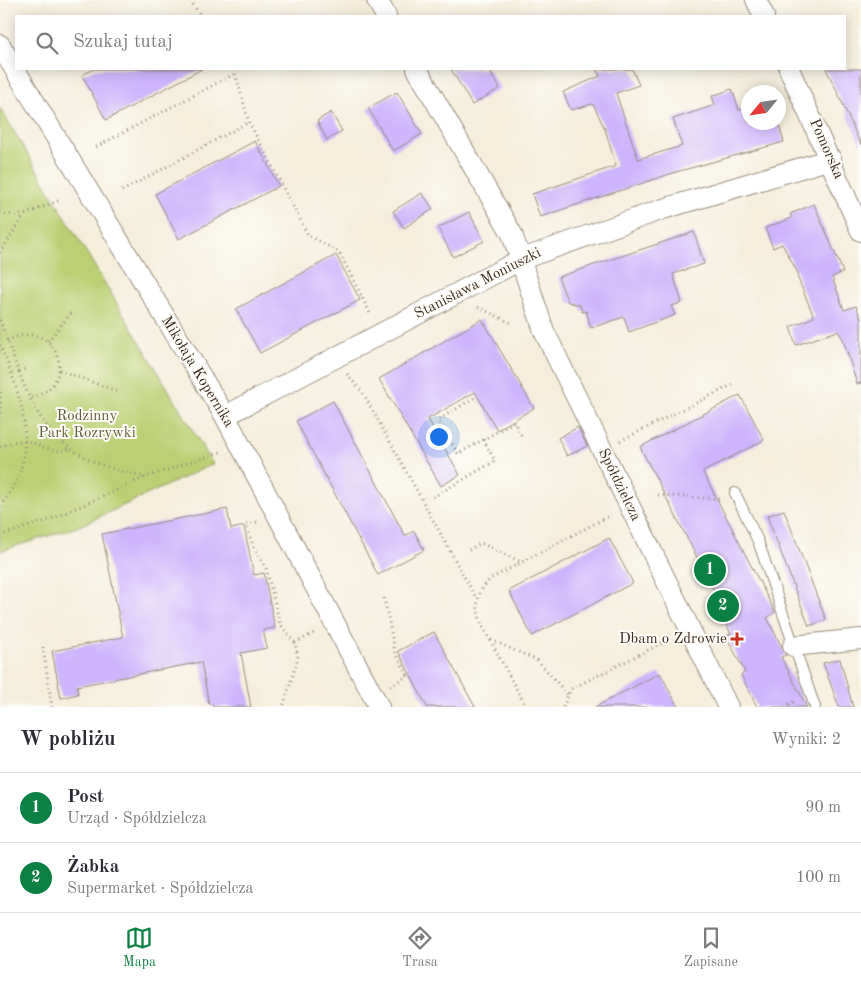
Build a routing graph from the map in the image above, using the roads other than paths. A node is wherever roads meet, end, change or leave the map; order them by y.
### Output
1 (377, 0) edge
2 (756, 0) edge
3 (385, 15) edge
4 (764, 15) edge
5 (0, 45) edge
6 (15, 70) edge
7 (15, 70) edge
8 (418, 70) edge
9 (789, 70) edge
10 (831, 159) junction
11 (861, 231) edge
12 (522, 259) junction
13 (225, 416) junction
14 (735, 493) road end
15 (861, 640) edge
16 (794, 646) junction
17 (380, 707) edge
18 (728, 707) edge
19 (814, 707) edge

1 - 3 street
2 - 4 street
5 - 7 street, Mikołaja Kopernika
6 - 13 street, Mikołaja Kopernika
8 - 12 street, Spółdzielcza
9 - 10 street, Pomorska
10 - 11 street, Pomorska
10 - 12 street, Stanisława Moniuszki
12 - 13 street, Stanisława Moniuszki
12 - 18 street, Spółdzielcza
13 - 17 street, Mikołaja Kopernika
14 - 16 lane
15 - 16 street
16 - 19 lane

